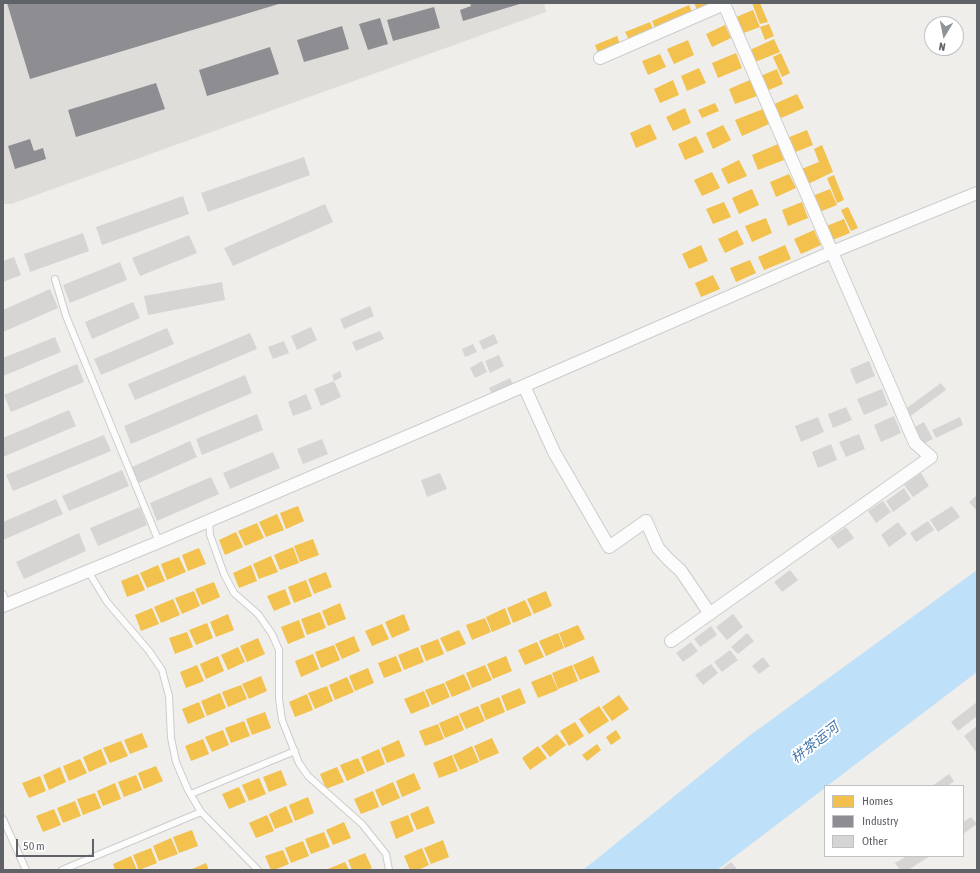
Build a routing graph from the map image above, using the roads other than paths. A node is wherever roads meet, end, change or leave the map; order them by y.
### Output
1 (600, 58) dead end
2 (977, 193) edge
3 (832, 252) junction
4 (55, 279) dead end
5 (524, 386) junction
6 (209, 521) junction
7 (159, 542) junction
8 (88, 572) junction
9 (4, 602) edge
10 (710, 614) junction
11 (671, 641) dead end
12 (294, 751) junction
13 (191, 794) junction
14 (201, 812) junction
15 (3, 819) edge
16 (26, 870) edge
17 (62, 870) edge
18 (258, 870) edge
19 (389, 870) edge

1 - 3 street
2 - 3 street
3 - 5 street
3 - 10 street
4 - 7 lane
5 - 6 street
5 - 10 street
6 - 7 street
6 - 12 lane
7 - 8 street
8 - 9 street
8 - 13 lane
10 - 11 street
12 - 13 lane
12 - 19 lane
13 - 14 lane
14 - 17 lane
14 - 18 lane
15 - 16 lane

